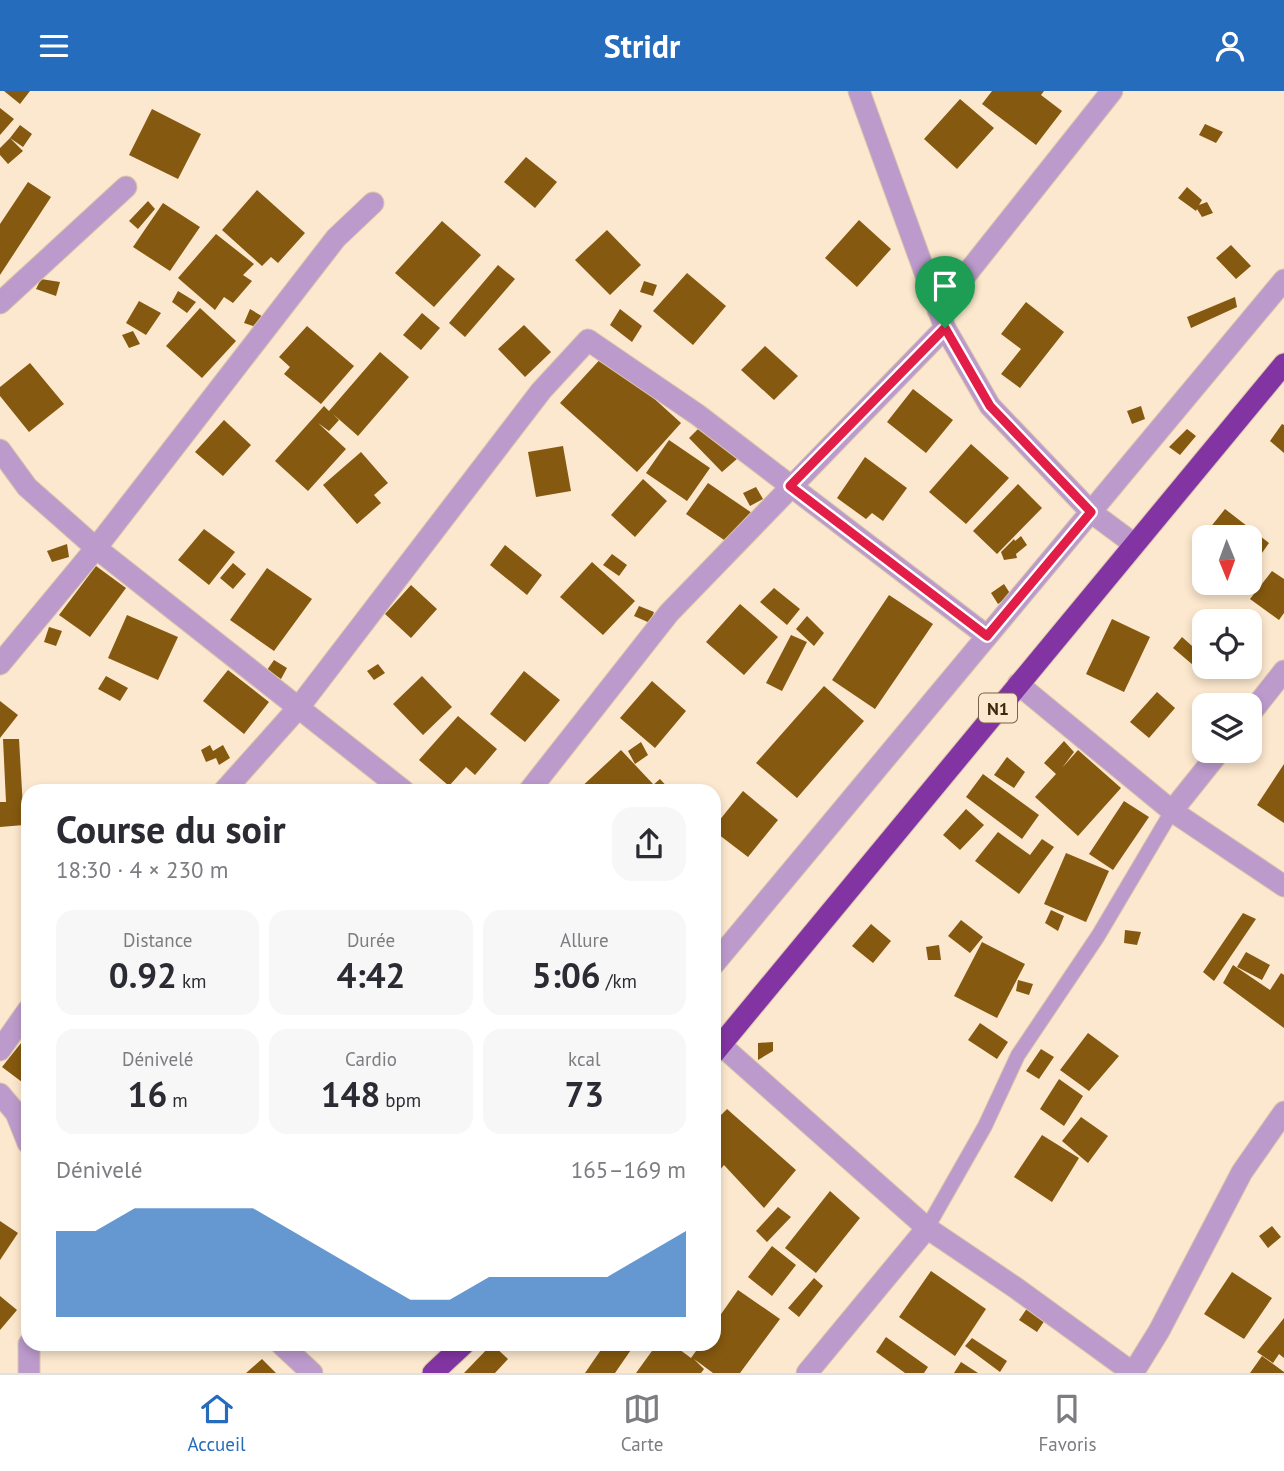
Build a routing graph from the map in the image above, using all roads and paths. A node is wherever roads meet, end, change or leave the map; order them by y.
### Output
1 (859, 91) edge
2 (1112, 91) edge
3 (126, 187) dead end
4 (373, 203) dead end
5 (1284, 280) edge
6 (0, 303) edge
7 (942, 319) junction
8 (1284, 364) edge
9 (0, 450) edge
10 (790, 486) junction
11 (1091, 512) junction
12 (1134, 544) junction
13 (96, 548) junction
14 (987, 636) junction
15 (0, 663) edge
16 (1284, 671) edge
17 (1018, 684) junction
18 (1262, 699) edge
19 (299, 707) junction
20 (1210, 763) edge
21 (230, 784) edge
22 (395, 784) edge
23 (534, 784) edge
24 (1172, 811) junction
25 (1284, 886) edge
26 (721, 956) edge
27 (21, 1020) edge
28 (721, 1040) edge
29 (0, 1050) edge
30 (721, 1050) edge
31 (0, 1094) edge
32 (1284, 1112) edge
33 (21, 1126) edge
34 (927, 1228) junction
35 (29, 1351) edge
36 (288, 1351) edge
37 (457, 1351) edge
38 (29, 1373) edge
39 (312, 1373) edge
40 (433, 1373) edge
41 (807, 1373) edge
42 (1133, 1373) edge

1 - 7 street
2 - 7 street
3 - 6 street
4 - 13 street
5 - 11 street
7 - 10 street
7 - 11 street
8 - 12 highway, N1
9 - 13 street
10 - 14 street
10 - 19 street
10 - 23 street
11 - 12 street
11 - 14 street
12 - 17 highway, N1
13 - 15 street
13 - 19 street
14 - 26 street
16 - 18 street
17 - 24 street
17 - 28 highway, N1
19 - 21 street
19 - 22 street
20 - 24 street
24 - 25 street
24 - 34 lane
27 - 29 street
30 - 34 street
31 - 33 street
32 - 42 street
34 - 41 street
34 - 42 street
35 - 38 street
36 - 39 street
37 - 40 highway

